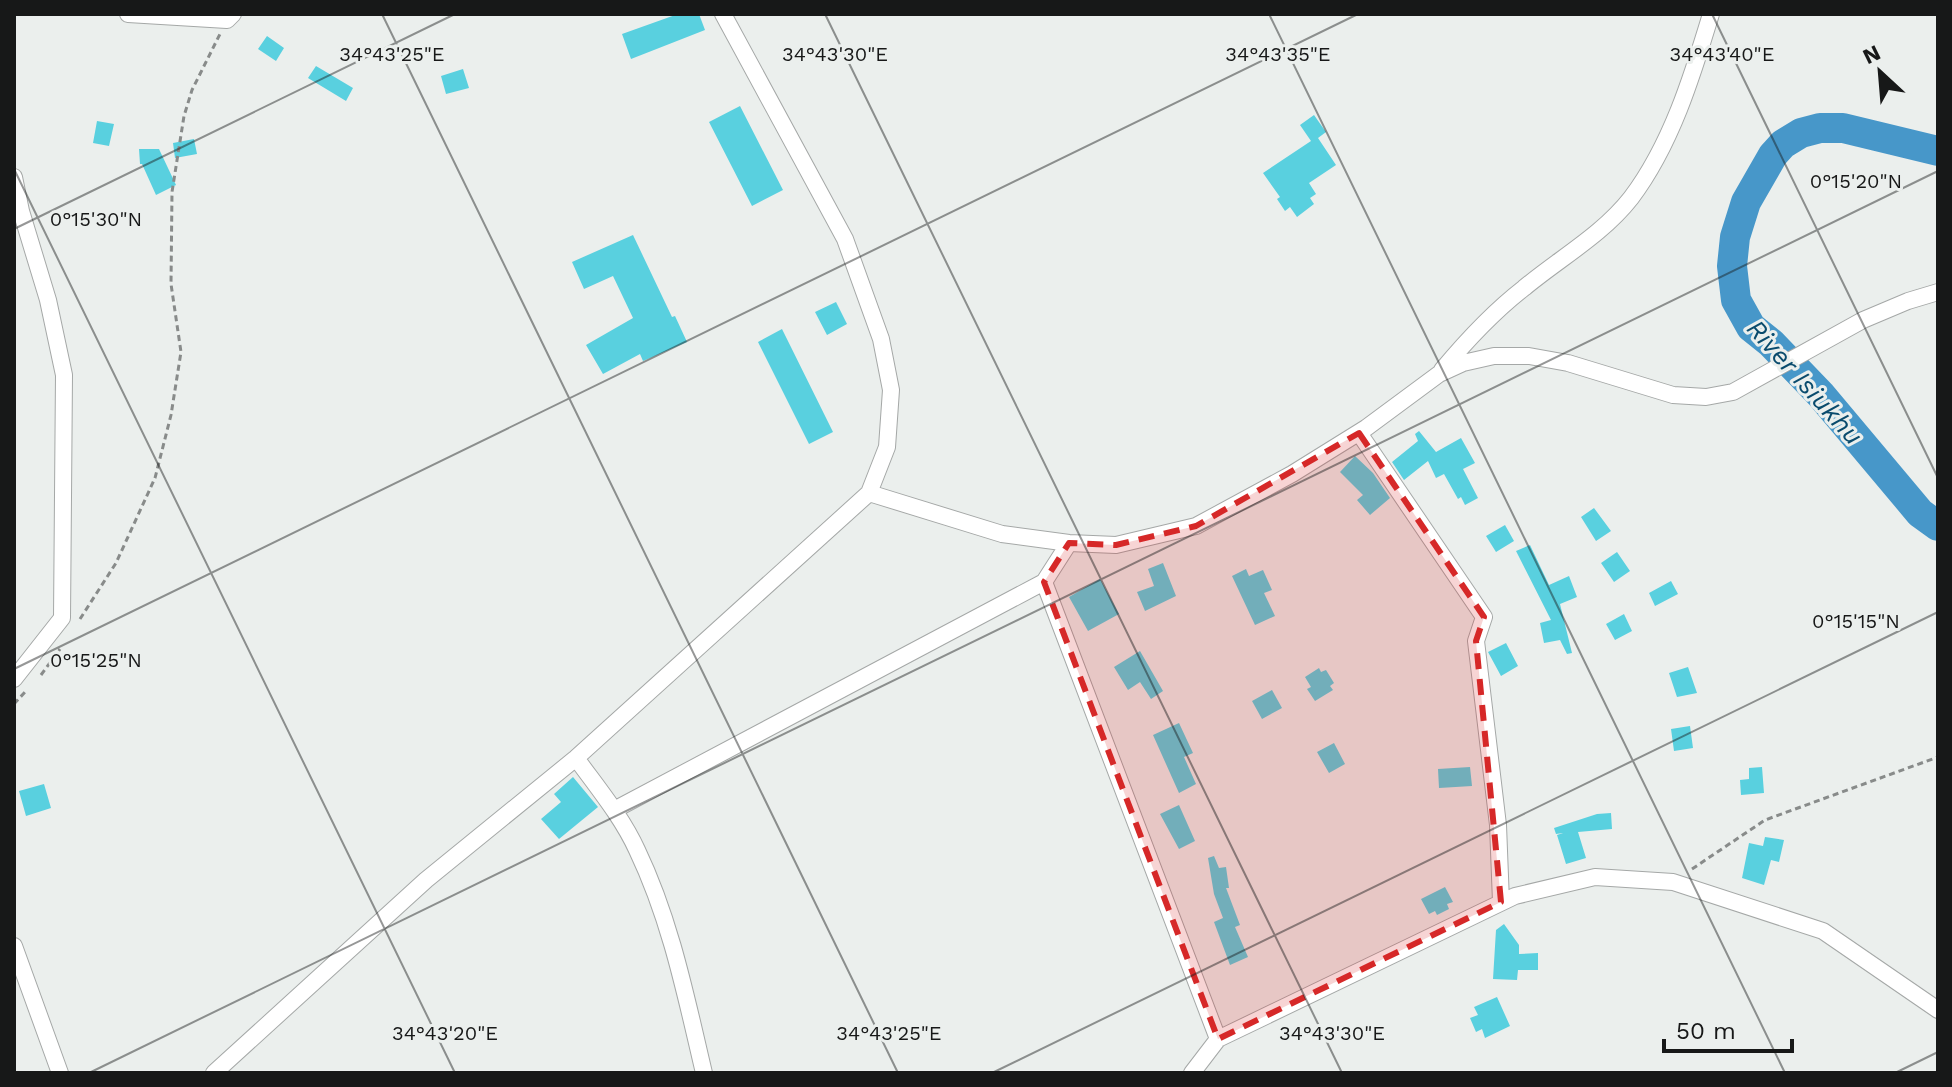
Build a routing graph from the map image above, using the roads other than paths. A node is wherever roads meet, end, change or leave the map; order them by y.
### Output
1 (128, 14) edge
2 (723, 14) edge
3 (1711, 14) edge
4 (230, 17) edge
5 (14, 177) edge
6 (1938, 292) edge
7 (1439, 374) junction
8 (1359, 433) junction
9 (869, 493) junction
10 (1069, 543) junction
11 (1044, 582) junction
12 (14, 679) edge
13 (576, 758) junction
14 (614, 810) junction
15 (1501, 902) junction
16 (14, 946) edge
17 (1938, 1010) edge
18 (1218, 1039) junction
19 (60, 1073) edge
20 (214, 1073) edge
21 (704, 1073) edge
22 (1192, 1073) edge

1 - 4 street
2 - 9 street
3 - 7 street
5 - 12 street
6 - 7 street
7 - 8 street
8 - 10 street
8 - 15 street
9 - 10 street
9 - 13 street
10 - 11 street
11 - 14 street
11 - 18 street
13 - 14 street
13 - 20 street
14 - 21 street
15 - 17 street
15 - 18 street
16 - 19 street
18 - 22 street

